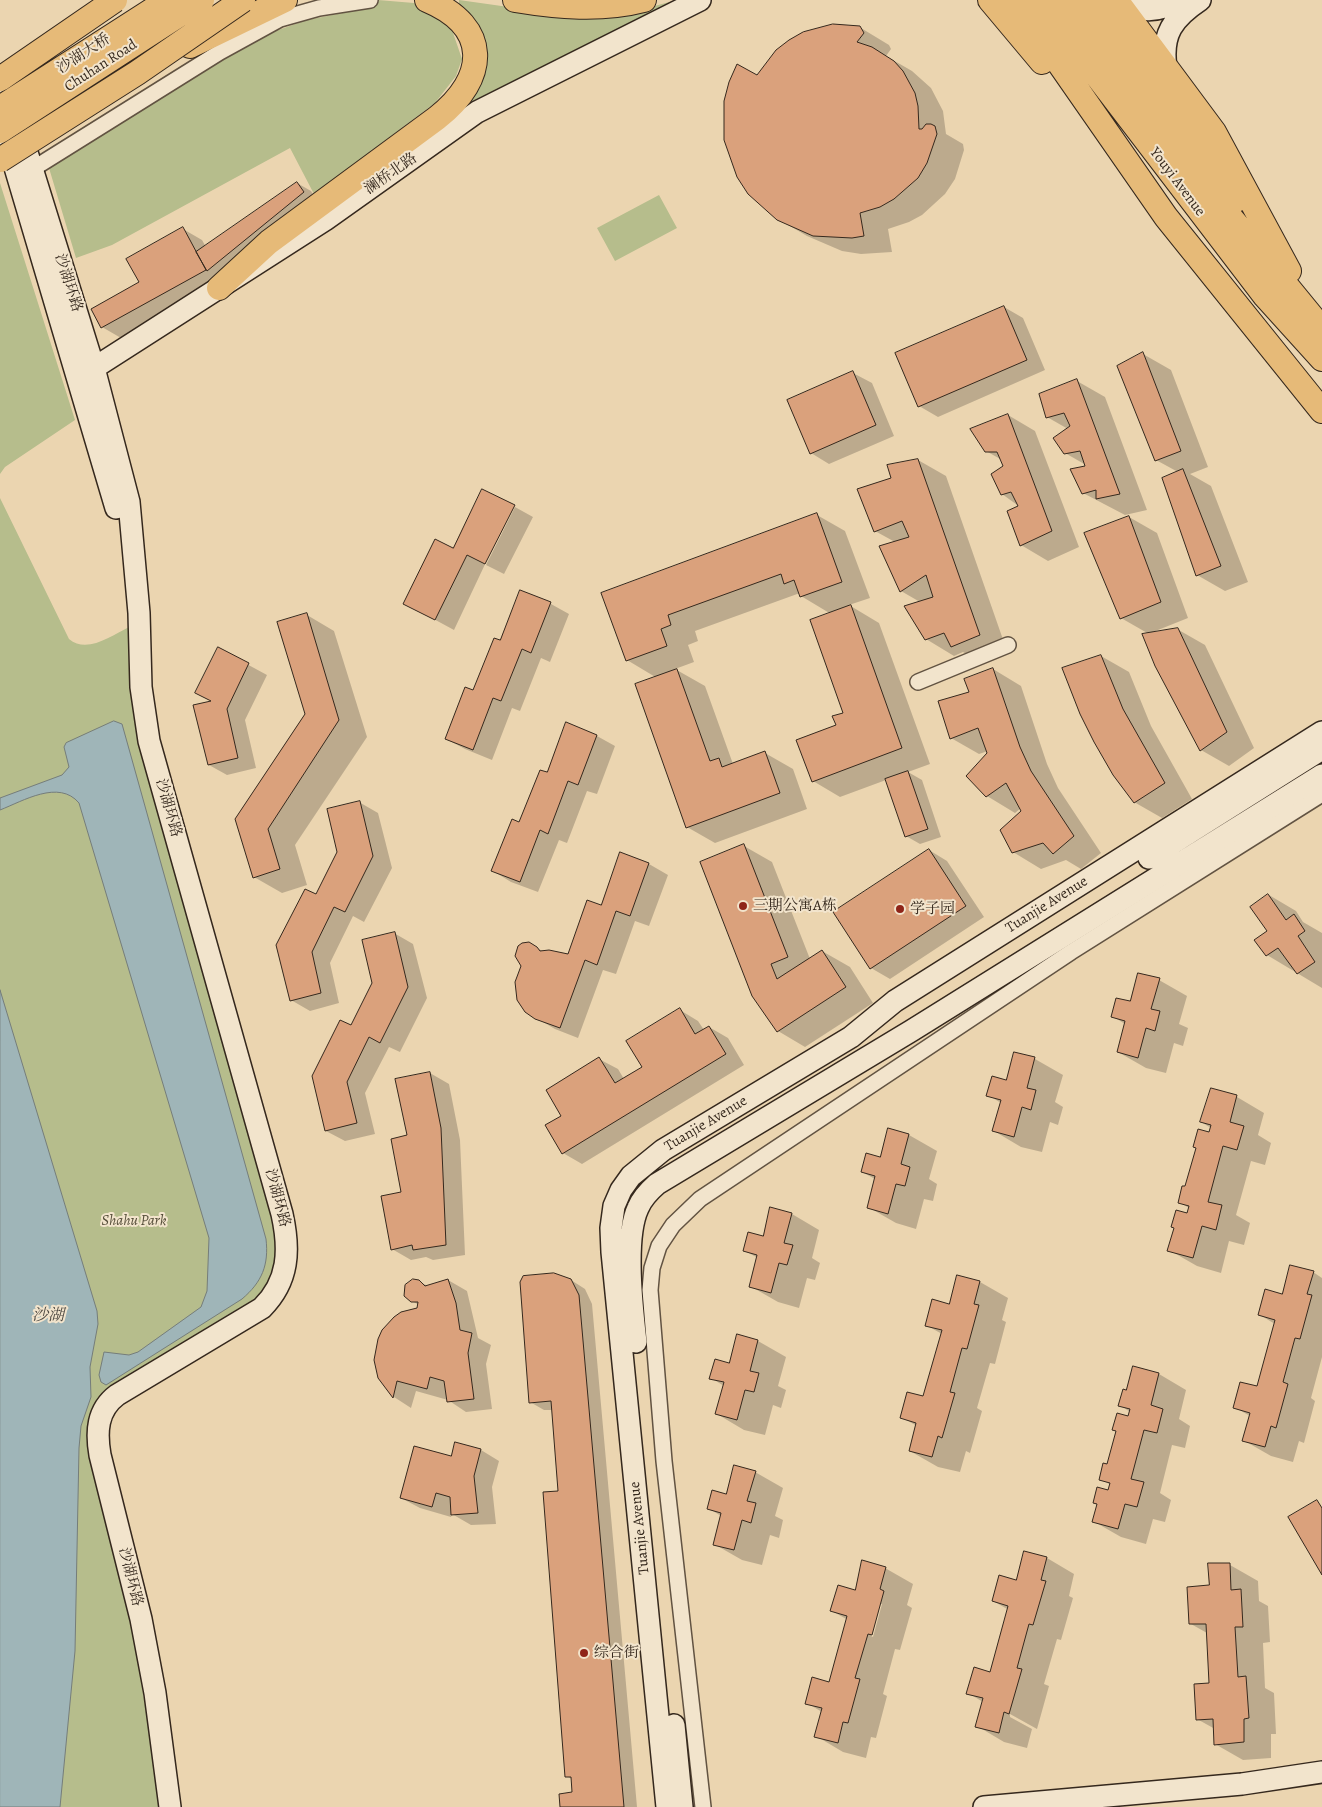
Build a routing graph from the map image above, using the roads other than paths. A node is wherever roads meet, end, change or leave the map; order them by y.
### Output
1 (115, 0) edge
2 (168, 0) edge
3 (202, 0) edge
4 (243, 0) edge
5 (285, 0) edge
6 (370, 0) edge
7 (427, 0) edge
8 (515, 0) edge
9 (644, 0) edge
10 (700, 0) edge
11 (990, 0) edge
12 (1015, 0) edge
13 (1039, 0) edge
14 (1062, 0) edge
15 (1089, 0) edge
16 (1116, 0) edge
17 (1179, 0) edge
18 (1200, 0) edge
19 (0, 65) edge
20 (1166, 68) junction
21 (137, 73) junction
22 (0, 78) edge
23 (0, 108) edge
24 (0, 118) edge
25 (0, 131) edge
26 (1124, 158) junction
27 (0, 160) edge
28 (31, 170) junction
29 (1293, 278) junction
30 (219, 288) junction
31 (1322, 329) edge
32 (1322, 359) edge
33 (94, 368) junction
34 (1322, 411) edge
35 (129, 502) junction
36 (1008, 645) dead end
37 (918, 682) dead end
38 (1322, 732) edge
39 (1322, 749) edge
40 (1322, 762) edge
41 (1322, 775) edge
42 (1322, 794) edge
43 (911, 1031) junction
44 (851, 1037) junction
45 (1322, 1772) edge
46 (170, 1807) edge
47 (667, 1807) edge
48 (682, 1807) edge
49 (703, 1807) edge
50 (984, 1807) edge

1 - 22 main road, bridge
2 - 23 main road, 沙湖大桥, bridge
3 - 25 main road, Chuhan Road, bridge
4 - 21 main road, bridge
5 - 21 main road, bridge
6 - 28 street
7 - 30 main road
8 - 9 main road
10 - 30 main road, 澜桥北路
11 - 26 main road, Youyi Avenue
12 - 26 main road, Youyi Avenue
13 - 32 main road, Youyi Avenue
14 - 31 main road, Youyi Avenue
15 - 29 main road
16 - 17 main road
16 - 20 main road, Youyi Avenue
18 - 20 main road
19 - 28 main road, 沙湖环路
20 - 29 main road, Youyi Avenue
21 - 27 main road, bridge
24 - 35 main road, 沙湖环路
26 - 34 main road, Youyi Avenue
28 - 33 main road, 沙湖环路
29 - 31 main road, Youyi Avenue
30 - 33 main road, 澜桥北路
33 - 35 main road, 沙湖环路
35 - 46 main road, 沙湖环路
36 - 37 street
38 - 44 main road, Tuanjie Avenue
39 - 44 main road
40 - 43 main road
41 - 43 main road, Tuanjie Avenue
42 - 49 street
43 - 48 main road, Tuanjie Avenue
44 - 47 main road, Tuanjie Avenue
45 - 50 main road

